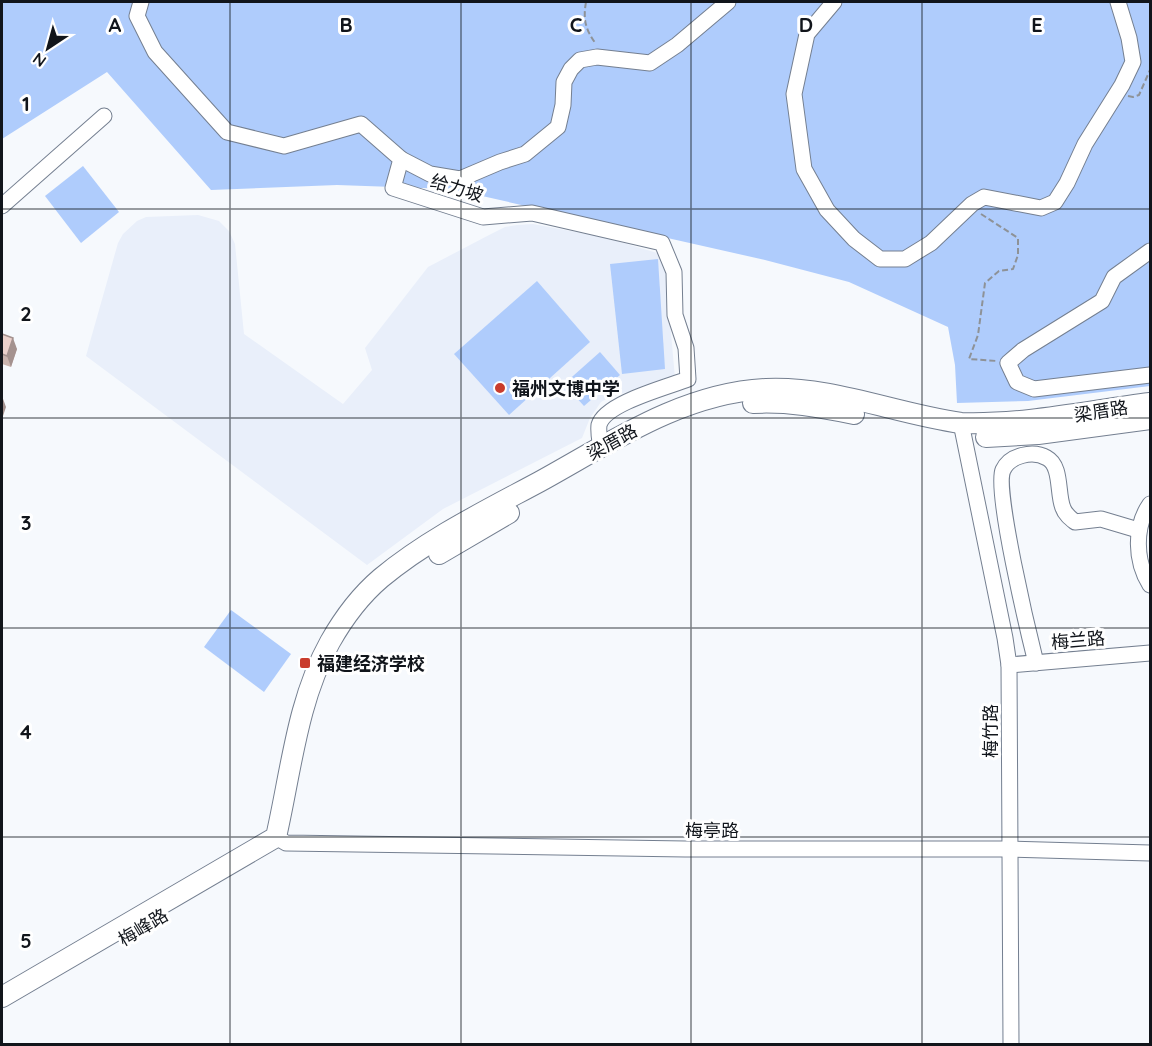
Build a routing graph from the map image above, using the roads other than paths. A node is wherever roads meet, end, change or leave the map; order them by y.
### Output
1 (141, 2) edge
2 (728, 2) edge
3 (834, 2) edge
4 (1118, 2) edge
5 (104, 116) dead end
6 (401, 159) junction
7 (2, 206) edge
8 (1150, 251) edge
9 (1150, 375) edge
10 (1150, 404) edge
11 (1150, 419) edge
12 (962, 429) junction
13 (601, 448) junction
14 (1150, 504) edge
15 (1138, 530) junction
16 (1150, 585) edge
17 (1150, 653) edge
18 (1036, 663) junction
19 (1009, 665) junction
20 (281, 840) junction
21 (1010, 849) junction
22 (1150, 853) edge
23 (2, 996) edge
24 (2, 1012) edge
25 (1011, 1044) edge

1 - 6 street
2 - 6 street
3 - 4 street
5 - 7 street
6 - 13 street, 给力坡
8 - 9 street
10 - 12 main road, 梁厝路
11 - 12 main road, 梁厝路
12 - 13 main road, 梁厝路
12 - 19 street, 梅竹路
12 - 20 main road, 梁厝路
13 - 20 main road, 梁厝路
14 - 15 street
15 - 16 street
15 - 18 street
17 - 18 street, 梅兰路
18 - 19 street, 梅兰路
19 - 21 street, 梅竹路
20 - 21 street, 梅亭路
20 - 23 main road, 梅峰路
20 - 24 main road, 梅峰路
21 - 22 street, 梅亭路
21 - 25 street, 梅竹路

